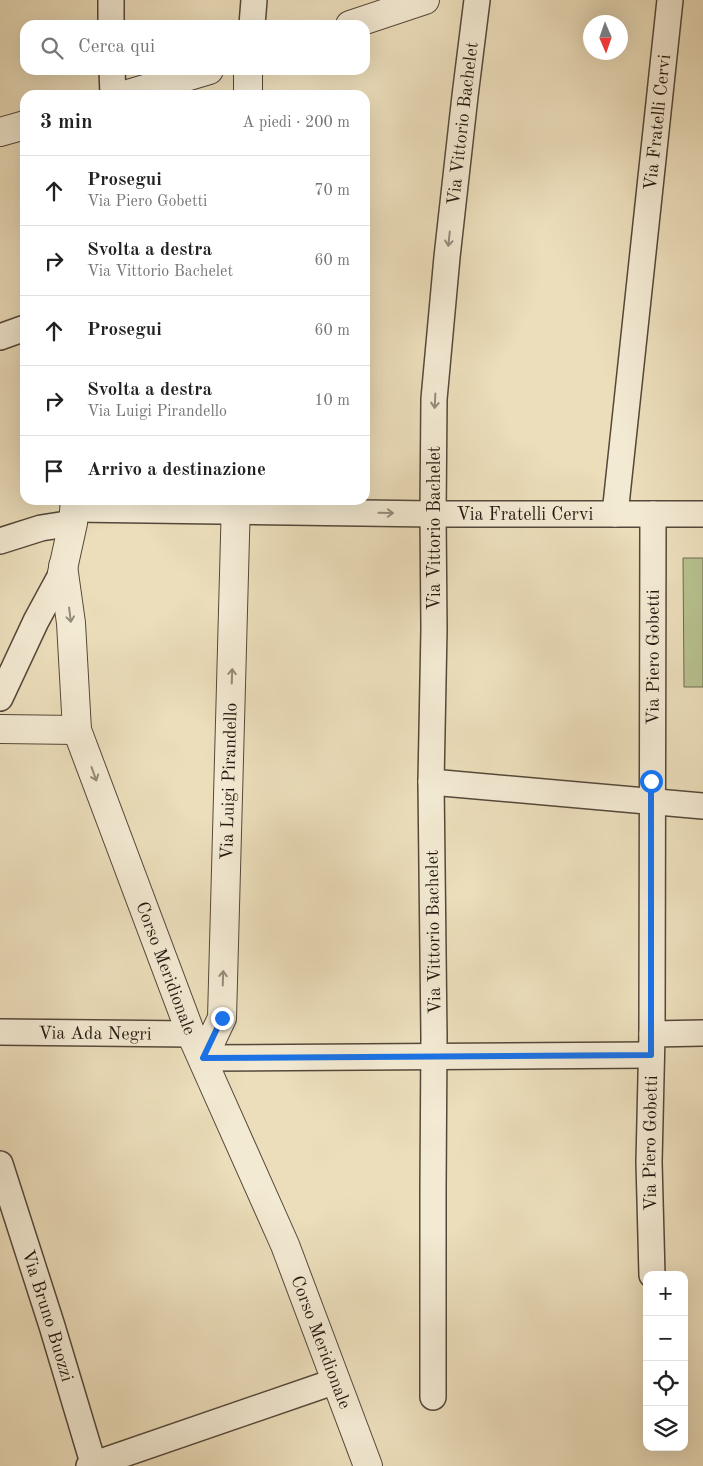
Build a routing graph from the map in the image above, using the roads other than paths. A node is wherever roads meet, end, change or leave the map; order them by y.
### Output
1 (111, 0) edge
2 (254, 0) edge
3 (425, 0) edge
4 (477, 0) edge
5 (670, 0) edge
6 (112, 20) edge
7 (252, 20) edge
8 (365, 20) edge
9 (112, 75) edge
10 (192, 75) edge
11 (248, 75) edge
12 (112, 90) edge
13 (142, 90) edge
14 (248, 90) edge
15 (20, 126) edge
16 (0, 132) edge
17 (20, 330) edge
18 (0, 337) edge
19 (236, 506) edge
20 (74, 511) edge
21 (433, 514) junction
22 (615, 514) junction
23 (653, 514) junction
24 (703, 514) edge
25 (0, 541) edge
26 (63, 570) junction
27 (0, 698) edge
28 (0, 729) edge
29 (77, 730) junction
30 (431, 782) junction
31 (651, 801) junction
32 (703, 806) edge
33 (0, 1032) edge
34 (703, 1033) edge
35 (652, 1044) junction
36 (197, 1046) junction
37 (434, 1057) junction
38 (0, 1164) edge
39 (652, 1271) edge
40 (336, 1381) junction
41 (433, 1397) dead end
42 (92, 1466) edge
43 (368, 1466) edge

1 - 6 street
2 - 7 street
3 - 8 street
4 -> 21 street, Via Vittorio Bachelet
5 - 22 street, Via Fratelli Cervi
9 - 12 street
10 - 13 street
11 - 14 street
15 - 16 street
17 - 18 street
19 - 20 street, Via Fratelli Cervi
19 -> 21 street, Via Fratelli Cervi
36 -> 19 street, Via Luigi Pirandello
20 - 25 street, Via Fratelli Cervi
20 - 26 street
21 - 22 street, Via Fratelli Cervi
21 - 30 street, Via Vittorio Bachelet
22 - 23 street, Via Fratelli Cervi
23 - 24 street, Via Fratelli Cervi
23 - 31 street, Via Piero Gobetti
26 - 27 street
26 -> 29 street, Corso Meridionale
28 - 29 street
29 -> 36 street, Corso Meridionale
30 - 31 street
30 - 37 street, Via Vittorio Bachelet
31 - 32 street
31 - 35 street, Via Piero Gobetti
33 - 36 street, Via Ada Negri
34 - 35 street
35 - 37 street
35 - 39 street, Via Piero Gobetti
36 - 37 street, Via Ada Negri
36 - 40 street, Corso Meridionale
37 - 41 street, Via Vittorio Bachelet
38 - 42 street, Via Bruno Buozzi
40 - 42 street
40 - 43 street, Corso Meridionale

